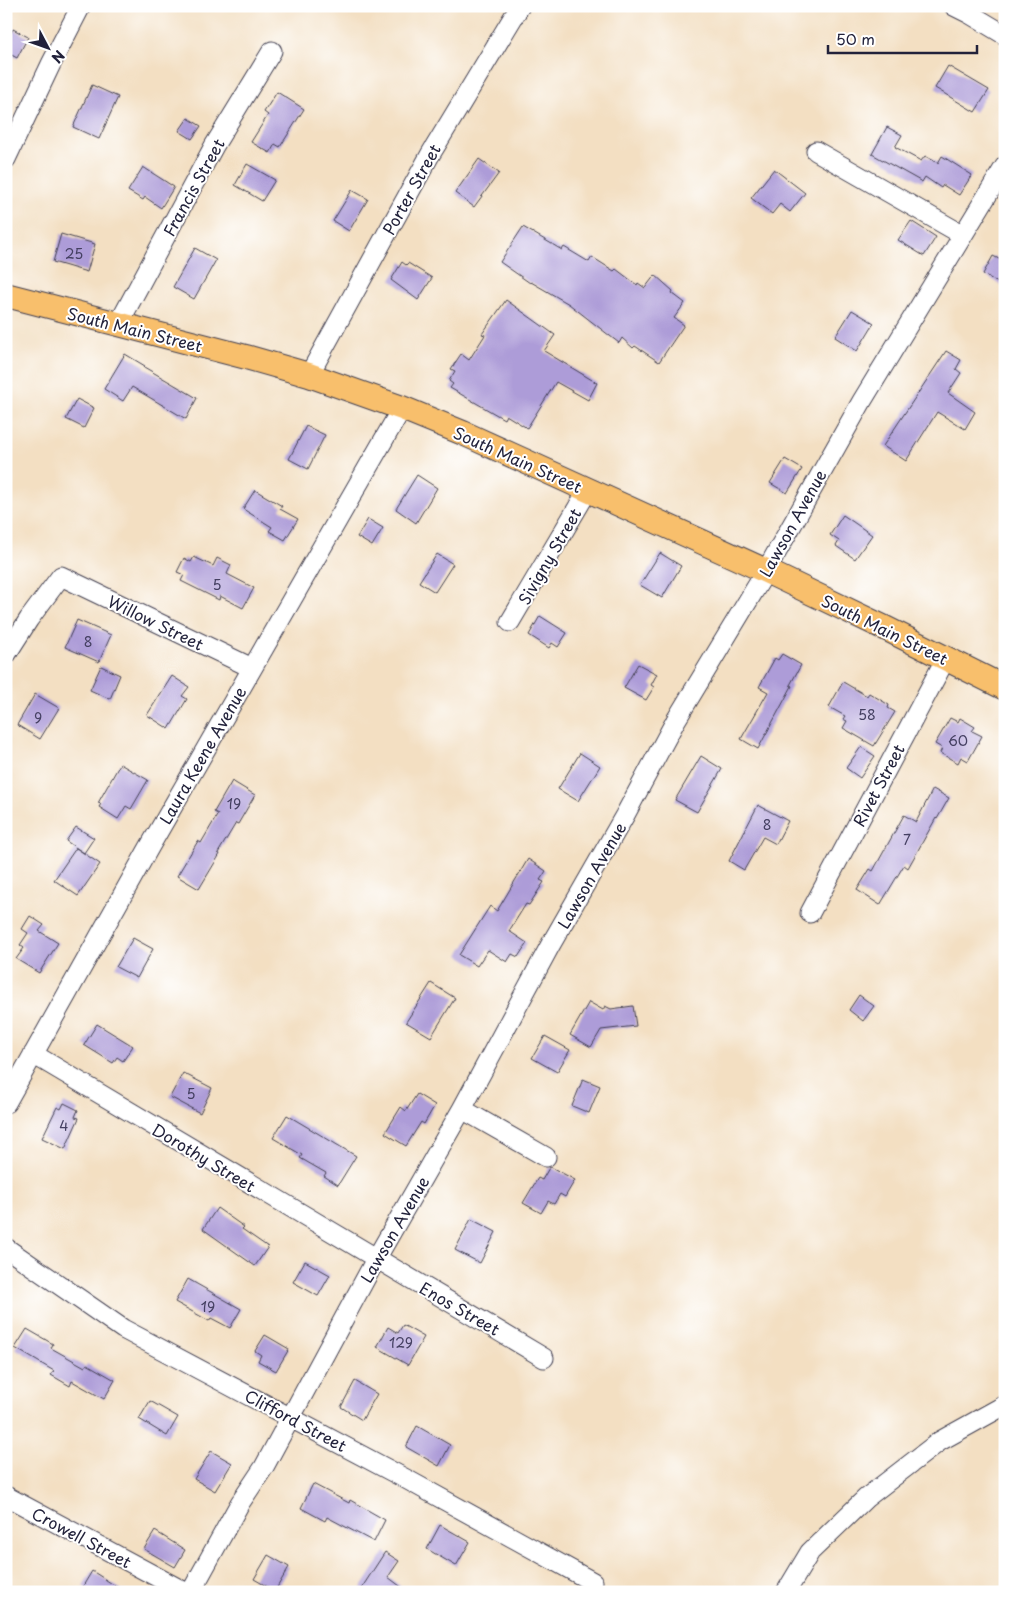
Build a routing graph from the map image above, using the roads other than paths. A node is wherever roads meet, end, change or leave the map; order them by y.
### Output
1 (81, 6) edge
2 (520, 6) edge
3 (954, 6) edge
4 (1005, 35) edge
5 (272, 51) dead end
6 (816, 151) dead end
7 (6, 159) edge
8 (1005, 166) edge
9 (963, 235) junction
10 (6, 295) edge
11 (118, 325) junction
12 (309, 375) junction
13 (402, 408) junction
14 (588, 490) junction
15 (766, 571) junction
16 (510, 622) dead end
17 (6, 655) edge
18 (946, 658) junction
19 (252, 668) junction
20 (1005, 688) edge
21 (810, 913) dead end
22 (33, 1054) junction
23 (6, 1103) edge
24 (462, 1109) junction
25 (546, 1157) dead end
26 (6, 1248) edge
27 (376, 1259) junction
28 (544, 1358) dead end
29 (1005, 1405) edge
30 (291, 1417) junction
31 (6, 1496) edge
32 (593, 1582) dead end
33 (185, 1592) edge
34 (191, 1592) edge
35 (786, 1592) edge

1 - 7 street
2 - 12 street, Porter Street
3 - 4 street
5 - 11 street, Francis Street
6 - 9 street
8 - 9 street, Lawson Avenue
9 - 15 street, Lawson Avenue
10 - 11 main road, South Main Street
11 - 12 main road, South Main Street
12 - 13 main road, South Main Street
13 - 14 main road, South Main Street
13 - 19 street, Laura Keene Avenue
14 - 15 main road, South Main Street
14 - 16 street, Sivigny Street
15 - 18 main road, South Main Street
15 - 24 street, Lawson Avenue
17 - 19 street, Willow Street
18 - 20 main road, South Main Street
18 - 21 street, Rivet Street
19 - 22 street, Laura Keene Avenue
22 - 23 street, Laura Keene Avenue
22 - 27 street, Dorothy Street
24 - 25 street
24 - 27 street, Lawson Avenue
26 - 30 street, Clifford Street
27 - 28 street, Enos Street
27 - 30 street, Lawson Avenue
29 - 35 street
30 - 32 street, Clifford Street
30 - 34 street, Lawson Avenue
31 - 33 street, Crowell Street

